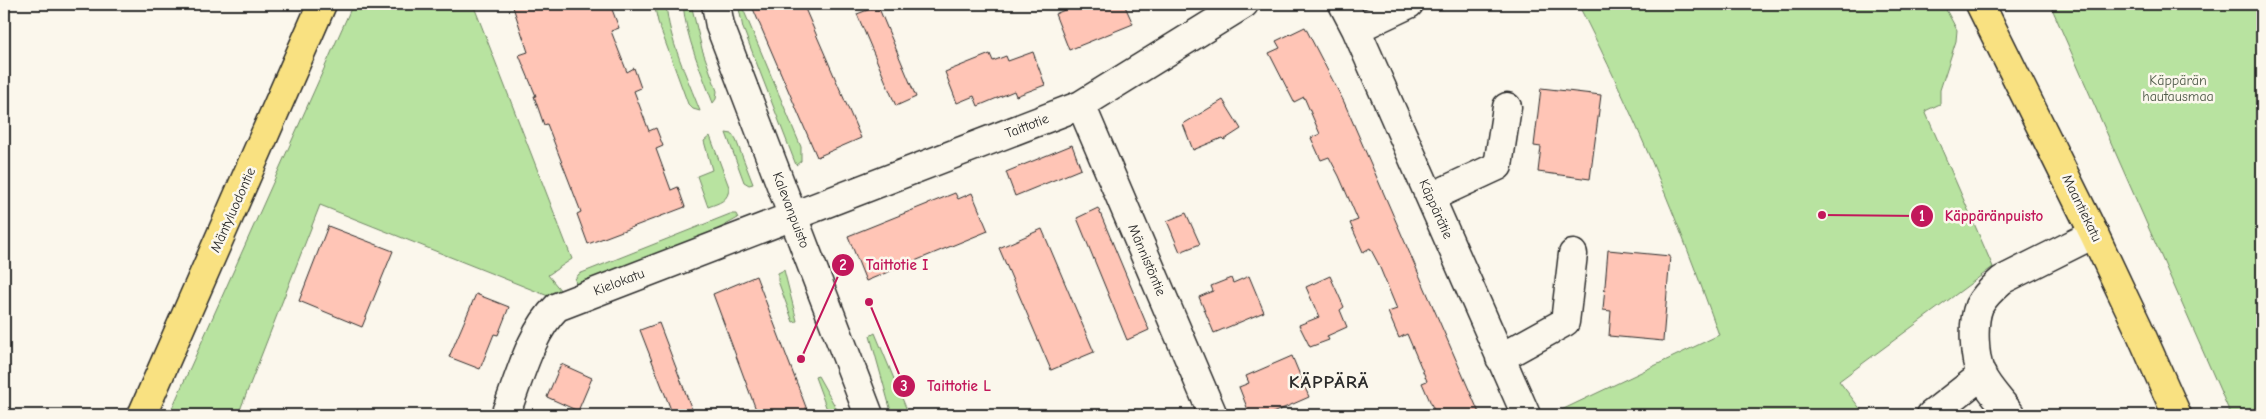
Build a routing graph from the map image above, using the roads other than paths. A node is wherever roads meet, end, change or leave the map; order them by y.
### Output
1 (322, 4) edge
2 (716, 4) edge
3 (1244, 4) edge
4 (1342, 4) edge
5 (1409, 4) edge
6 (1980, 4) edge
7 (1356, 29) junction
8 (1081, 105) junction
9 (1507, 107) dead end
10 (1431, 197) junction
11 (794, 215) junction
12 (2094, 234) junction
13 (1574, 254) dead end
14 (1500, 358) junction
15 (1982, 376) junction
16 (142, 415) edge
17 (505, 415) edge
18 (869, 415) edge
19 (1213, 415) edge
20 (1526, 415) edge
21 (1931, 415) edge
22 (2011, 415) edge
23 (2177, 415) edge

1 - 16 main road, Mäntyluodontie
2 - 11 street, Kalevanpuisto
3 - 8 street, Taittotie
4 - 7 street, Käppärätie
5 - 7 street
6 - 12 main road, Maantiekatu
7 - 10 street, Käppärätie
8 - 11 street, Taittotie
8 - 19 street, Männistöntie
9 - 10 street
10 - 14 street, Käppärätie
11 - 17 street, Kielokatu
11 - 18 street, Kalevanpuisto
12 - 15 street
12 - 23 main road, Maantiekatu
13 - 14 street
14 - 20 street, Käppärätie
15 - 21 street
15 - 22 street

